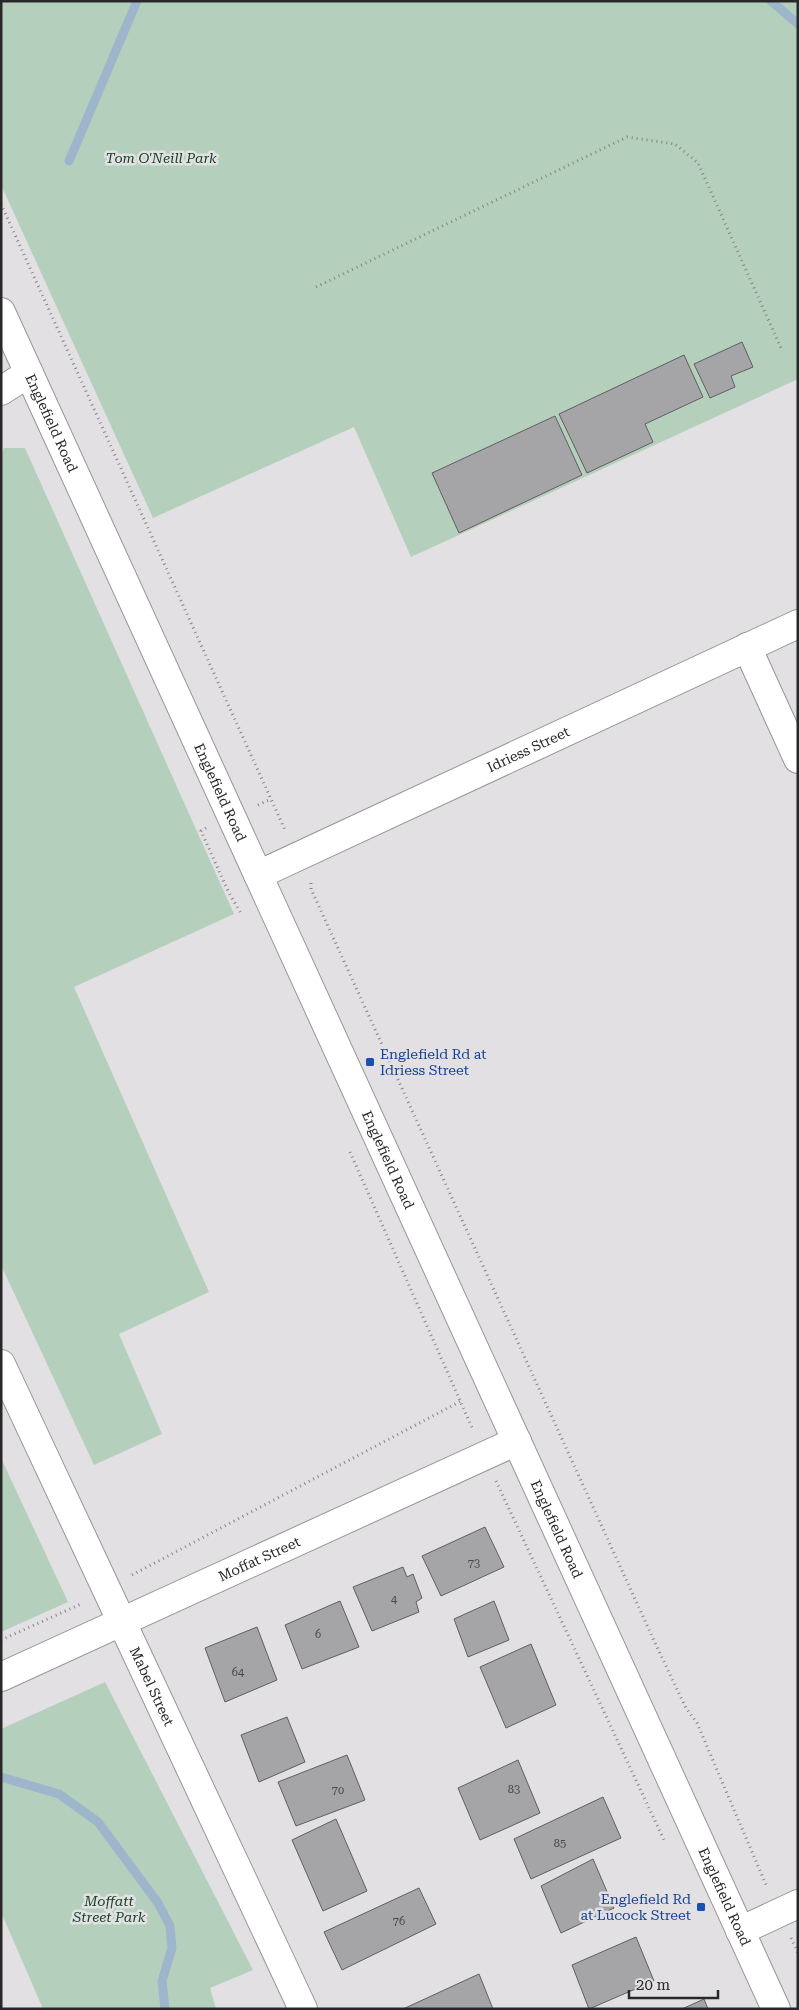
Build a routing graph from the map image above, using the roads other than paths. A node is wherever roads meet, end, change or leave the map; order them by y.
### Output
1 (1, 312) edge
2 (29, 373) junction
3 (1, 391) edge
4 (798, 624) edge
5 (747, 647) junction
6 (798, 759) edge
7 (258, 875) junction
8 (1, 1364) edge
9 (517, 1441) junction
10 (121, 1624) junction
11 (1, 1677) edge
12 (788, 1909) edge
13 (740, 1931) junction
14 (303, 2009) edge
15 (776, 2009) edge

1 - 2 street, Englefield Road
2 - 3 street
2 - 7 street, Englefield Road
4 - 5 street, Idriess Street
5 - 6 street
5 - 7 street, Idriess Street
7 - 9 street, Englefield Road
8 - 10 street, Mabel Street
9 - 10 street, Moffat Street
9 - 13 street, Englefield Road
10 - 11 street, Moffat Street
10 - 14 street, Mabel Street
12 - 13 street
13 - 15 street, Englefield Road

